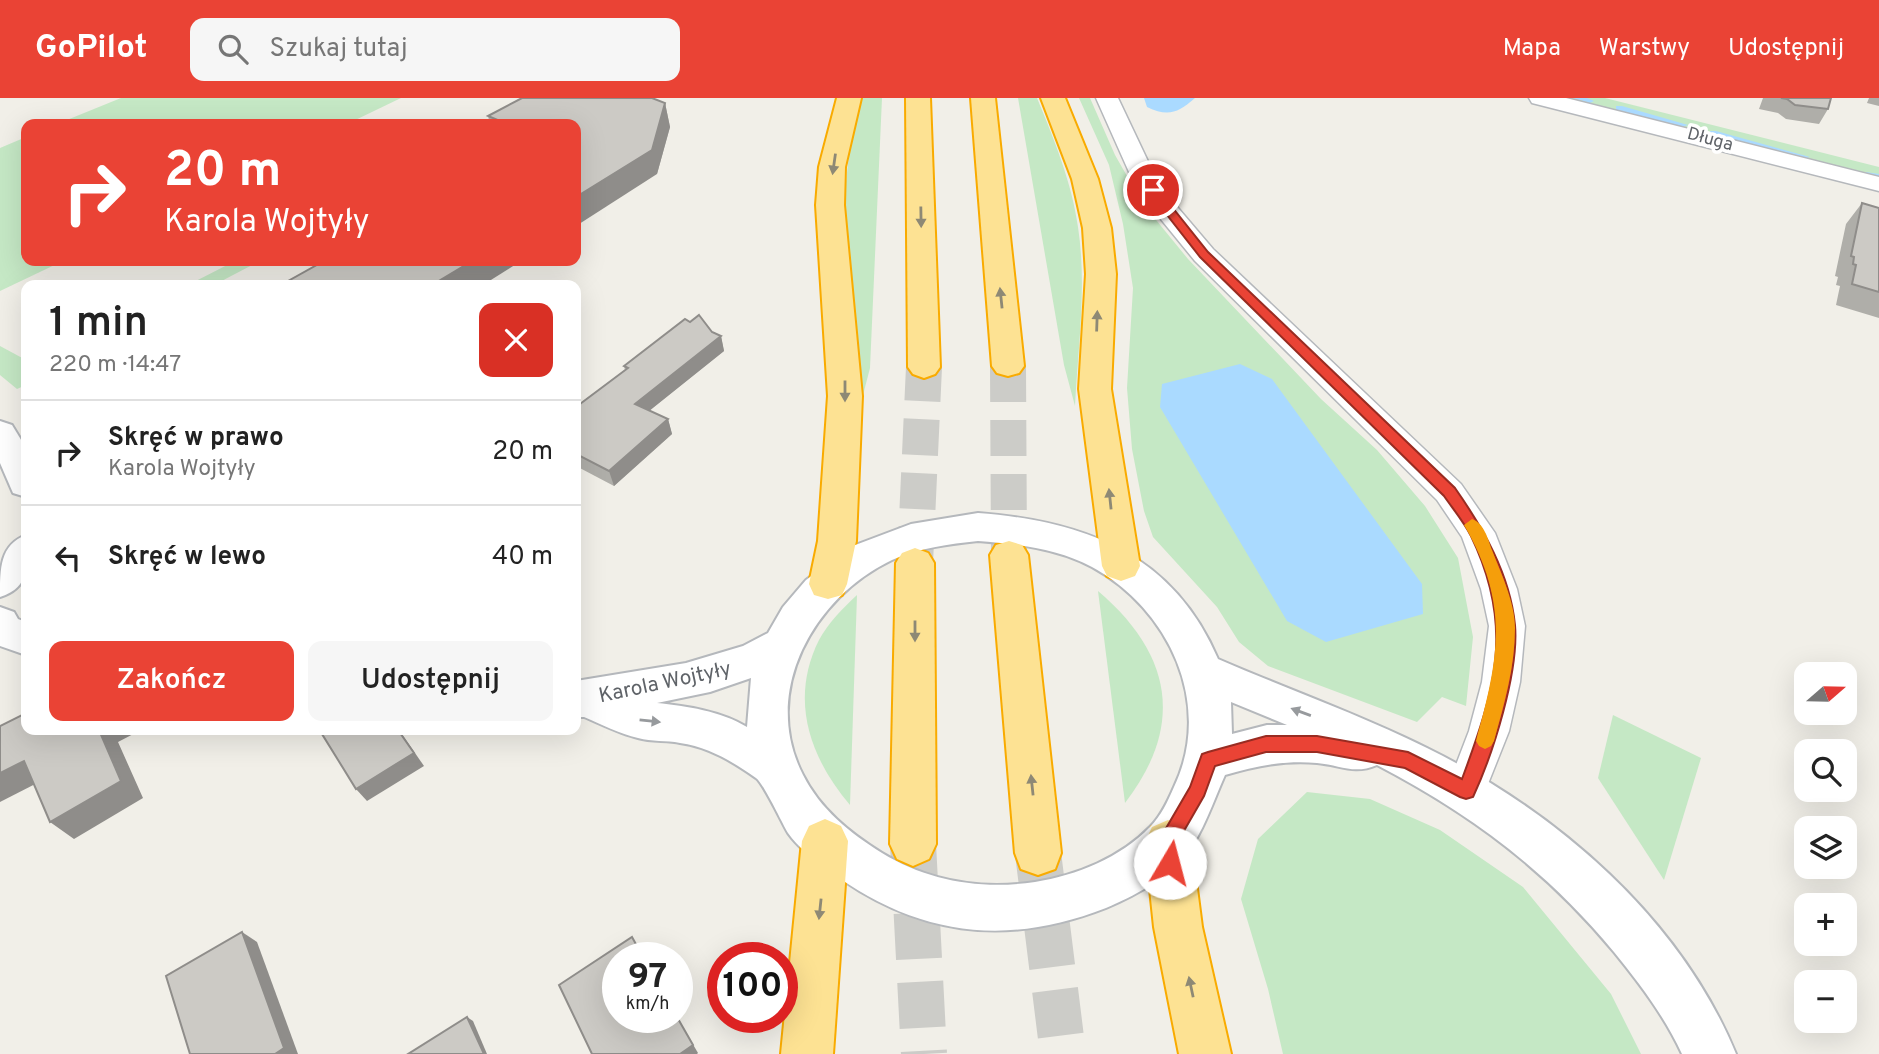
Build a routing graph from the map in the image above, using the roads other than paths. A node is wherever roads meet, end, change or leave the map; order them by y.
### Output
1 (849, 98) edge
2 (919, 98) edge
3 (983, 98) edge
4 (1053, 98) edge
5 (1107, 98) edge
6 (1540, 98) edge
7 (1879, 184) edge
8 (1008, 366) tunnel mouth
9 (924, 367) tunnel mouth
10 (0, 432) edge
11 (21, 439) edge
12 (21, 470) edge
13 (21, 555) edge
14 (1009, 555) tunnel mouth
15 (915, 563) tunnel mouth
16 (1121, 566) junction
17 (0, 582) edge
18 (828, 584) junction
19 (0, 623) edge
20 (21, 638) edge
21 (21, 643) edge
22 (780, 646) junction
23 (0, 651) edge
24 (1204, 671) junction
25 (581, 699) edge
26 (1208, 760) junction
27 (1408, 761) junction
28 (776, 767) junction
29 (1466, 791) junction
30 (825, 841) junction
31 (1168, 842) junction
32 (913, 844) tunnel mouth
33 (1038, 853) tunnel mouth
34 (807, 1054) edge
35 (1205, 1054) edge
36 (1710, 1054) edge

1 -> 18 highway
2 -> 9 highway
8 -> 3 highway
16 -> 4 highway
5 - 29 street
6 - 7 street, Długa
10 - 11 street
10 - 12 street
13 - 17 street
33 -> 14 highway
15 -> 32 highway
16 - 18 street
16 - 24 street
18 - 22 street
19 - 20 street
21 - 23 street
22 - 25 street, Karola Wojtyły
22 - 28 street
24 - 26 street
27 -> 24 street
25 -> 28 street, Karola Wojtyły
26 - 27 street
26 - 31 street
27 - 29 street
28 - 30 street
29 - 36 street
30 - 31 street
30 -> 34 highway
35 -> 31 highway

